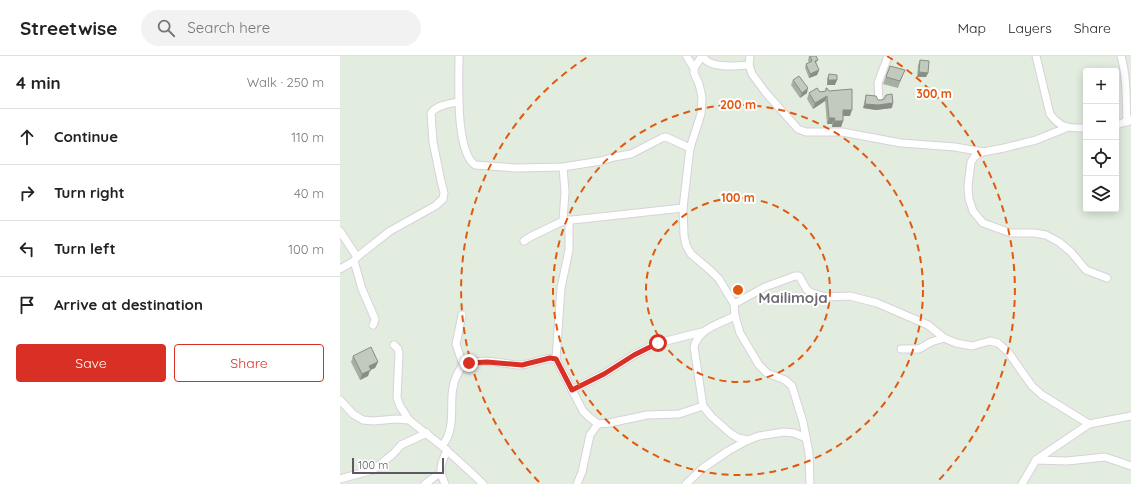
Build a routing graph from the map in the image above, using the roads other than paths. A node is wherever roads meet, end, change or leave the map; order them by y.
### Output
1 (459, 56) edge
2 (687, 56) edge
3 (750, 56) edge
4 (888, 56) edge
5 (1036, 56) edge
6 (1122, 56) edge
7 (701, 58) edge
8 (749, 65) junction
9 (694, 68) junction
10 (879, 100) edge
11 (458, 102) junction
12 (1129, 121) edge
13 (1119, 124) edge
14 (1066, 128) junction
15 (1083, 128) edge
16 (690, 148) junction
17 (983, 152) junction
18 (563, 167) junction
19 (683, 208) junction
20 (566, 221) junction
21 (340, 231) edge
22 (524, 241) dead end
23 (348, 245) junction
24 (340, 247) edge
25 (356, 259) junction
26 (340, 269) edge
27 (1107, 278) dead end
28 (734, 304) junction
29 (462, 315) dead end
30 (735, 316) junction
31 (372, 325) dead end
32 (702, 332) junction
33 (944, 338) junction
34 (394, 345) dead end
35 (900, 349) dead end
36 (556, 359) junction
37 (463, 365) junction
38 (572, 390) junction
39 (340, 400) edge
40 (703, 406) junction
41 (1131, 416) edge
42 (409, 420) junction
43 (598, 424) junction
44 (1089, 424) junction
45 (427, 433) junction
46 (806, 438) junction
47 (748, 440) junction
48 (444, 448) junction
49 (1036, 460) junction
50 (1131, 466) edge
51 (440, 475) junction
52 (340, 479) edge
53 (425, 484) edge
54 (445, 484) edge
55 (483, 484) edge
56 (577, 484) edge
57 (686, 484) edge
58 (810, 484) edge
59 (1022, 484) edge

1 - 11 street
2 - 7 street
2 - 9 street
3 - 8 street
4 - 10 street
5 - 14 street
6 - 12 street
7 - 8 street
7 - 9 street
8 - 17 street
9 - 16 street
11 - 18 street
11 - 25 street
12 - 13 street
14 - 15 street
14 - 17 street
16 - 18 street
16 - 19 street
17 - 27 street
18 - 20 street
19 - 20 street
19 - 28 street
20 - 22 street
20 - 36 street
21 - 23 street
23 - 24 street
23 - 25 street
25 - 26 street
25 - 31 street
28 - 30 street
28 - 33 street
29 - 37 street
30 - 32 street
30 - 46 street
32 - 38 street
32 - 40 street
33 - 35 street
33 - 44 street
34 - 42 street
36 - 37 street
36 - 38 street
37 - 48 street
38 - 43 street
39 - 42 street
40 - 43 street
40 - 47 street
41 - 44 street
42 - 45 street
43 - 56 street
44 - 49 street
45 - 48 street
45 - 52 street
46 - 47 street
46 - 58 street
47 - 57 street
48 - 51 street
48 - 55 street
49 - 50 street
49 - 59 street
51 - 53 street
51 - 54 street

